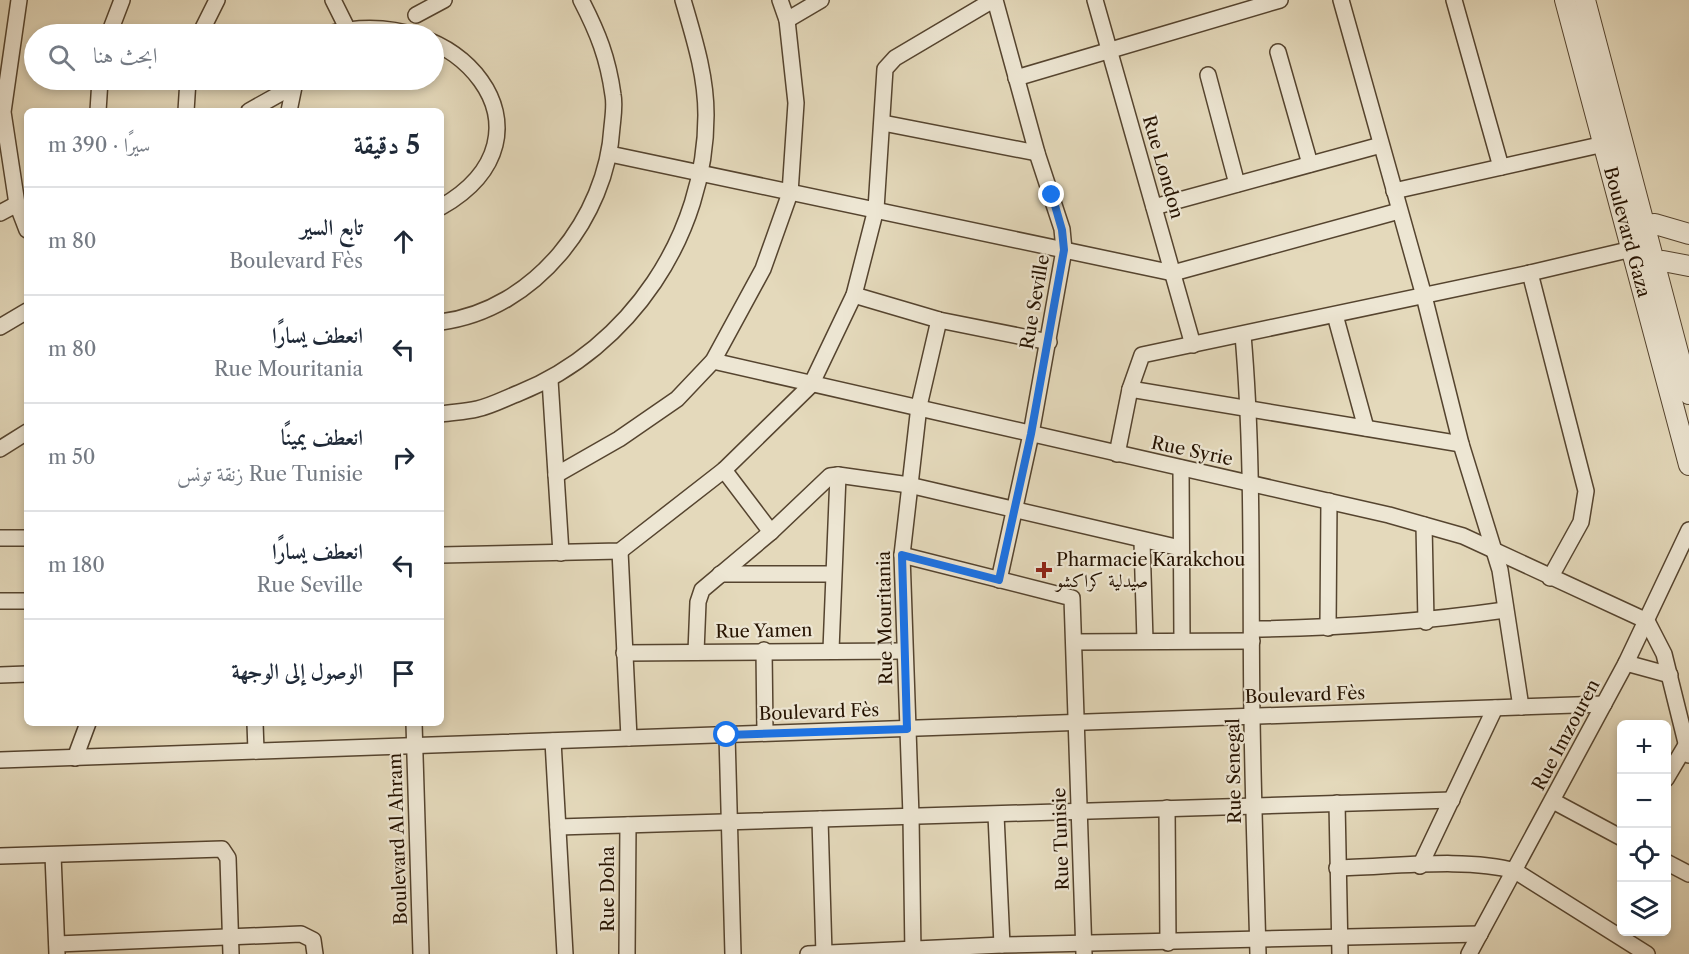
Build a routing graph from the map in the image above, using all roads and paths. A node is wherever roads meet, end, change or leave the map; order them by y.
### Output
1 (19, 0) edge
2 (122, 0) edge
3 (217, 0) edge
4 (333, 0) edge
5 (444, 0) edge
6 (581, 0) edge
7 (683, 0) edge
8 (780, 0) edge
9 (821, 0) edge
10 (994, 0) edge
11 (1095, 0) edge
12 (1280, 0) edge
13 (1341, 0) edge
14 (1454, 0) edge
15 (1565, 0) edge
16 (1585, 0) edge
17 (398, 12) dead end
18 (380, 13) dead end
19 (416, 15) junction
20 (787, 20) junction
21 (435, 21) dead end
22 (113, 24) edge
23 (205, 24) edge
24 (345, 24) joint
25 (1109, 51) junction
26 (474, 52) dead end
27 (1278, 52) dead end
28 (1208, 75) dead end
29 (1016, 78) junction
30 (2, 89) edge
31 (99, 90) edge
32 (187, 90) edge
33 (283, 90) edge
34 (293, 90) edge
35 (98, 108) edge
36 (186, 108) edge
37 (254, 108) edge
38 (290, 108) edge
39 (1, 113) edge
40 (883, 123) junction
41 (1604, 144) junction
42 (1381, 145) junction
43 (1037, 153) junction
44 (610, 154) junction
45 (1310, 164) junction
46 (1501, 167) junction
47 (700, 174) junction
48 (1237, 184) junction
49 (1394, 191) junction
50 (790, 193) junction
51 (17, 204) junction
52 (444, 205) edge
53 (1154, 207) junction
54 (876, 209) junction
55 (1399, 211) junction
56 (0, 213) edge
57 (24, 222) edge
58 (1635, 226) junction
59 (1689, 234) edge
60 (1064, 250) junction
61 (1641, 259) junction
62 (1689, 266) edge
63 (1173, 273) junction
64 (1530, 273) junction
65 (854, 295) junction
66 (1424, 296) junction
67 (24, 313) edge
68 (1335, 315) junction
69 (939, 320) junction
70 (444, 321) edge
71 (0, 327) edge
72 (1243, 334) junction
73 (1049, 342) junction
74 (1193, 345) junction
75 (713, 361) junction
76 (550, 380) junction
77 (811, 386) junction
78 (1130, 389) junction
79 (1689, 394) edge
80 (919, 406) junction
81 (1250, 409) junction
82 (444, 414) edge
83 (1365, 428) junction
84 (24, 434) edge
85 (1031, 434) junction
86 (1461, 444) junction
87 (0, 449) edge
88 (1117, 454) junction
89 (1689, 465) edge
90 (1180, 468) junction
91 (724, 470) junction
92 (556, 475) junction
93 (838, 475) junction
94 (1252, 484) junction
95 (909, 485) junction
96 (1329, 501) junction
97 (1014, 509) junction
98 (1424, 525) junction
99 (1689, 530) edge
100 (771, 532) junction
101 (0, 538) edge
102 (24, 538) edge
103 (1142, 541) junction
104 (1180, 548) junction
105 (1494, 550) junction
106 (620, 551) junction
107 (561, 553) junction
108 (444, 555) edge
109 (902, 555) junction
110 (720, 574) junction
111 (833, 574) junction
112 (1550, 578) junction
113 (999, 580) junction
114 (0, 601) edge
115 (24, 601) edge
116 (1505, 610) junction
117 (1647, 621) junction
118 (1425, 622) junction
119 (1328, 628) junction
120 (1252, 635) junction
121 (1182, 640) junction
122 (1145, 641) junction
123 (1074, 642) junction
124 (764, 650) junction
125 (831, 650) junction
126 (904, 651) junction
127 (696, 652) junction
128 (624, 653) junction
129 (1626, 663) junction
130 (24, 674) edge
131 (0, 675) edge
132 (1670, 675) junction
133 (1604, 704) junction
134 (1521, 707) junction
135 (1495, 708) junction
136 (1252, 716) junction
137 (1075, 723) junction
138 (87, 726) edge
139 (255, 726) edge
140 (414, 726) edge
141 (907, 729) junction
142 (765, 733) junction
143 (727, 735) junction
144 (629, 738) junction
145 (553, 741) junction
146 (415, 746) junction
147 (1688, 750) edge
148 (256, 751) junction
149 (75, 758) junction
150 (0, 760) edge
151 (1670, 774) edge
152 (1452, 800) junction
153 (1553, 801) junction
154 (1337, 803) junction
155 (1255, 806) junction
156 (1167, 808) junction
157 (1080, 811) junction
158 (996, 815) junction
159 (911, 816) junction
160 (820, 819) junction
161 (728, 821) junction
162 (628, 825) junction
163 (558, 827) junction
164 (1617, 835) edge
165 (53, 855) junction
166 (0, 856) edge
167 (1671, 865) edge
168 (1420, 866) junction
169 (1337, 868) junction
170 (1515, 871) junction
171 (1689, 874) edge
172 (1480, 934) junction
173 (230, 938) junction
174 (1339, 938) junction
175 (1168, 943) junction
176 (1002, 945) junction
177 (1258, 947) edge
178 (57, 949) edge
179 (1084, 950) edge
180 (912, 952) edge
181 (231, 954) edge
182 (315, 954) edge
183 (421, 954) edge
184 (565, 954) edge
185 (627, 954) edge
186 (733, 954) edge
187 (808, 954) edge
188 (824, 954) edge
189 (1340, 954) edge
190 (1469, 954) edge
191 (1647, 954) edge

1 - 30 street
2 - 22 street
3 - 23 street
4 - 24 street
5 - 19 street
6 - 44 street
7 - 47 street
8 - 20 street
9 - 20 street
10 - 29 street, Rue Seville
10 - 40 street
11 - 25 street, Rue London
12 - 25 street
13 - 42 street
14 - 46 street
15 - 41 street, Boulevard Gaza
16 - 58 street, Boulevard Gaza
17 - 19 street
18 - 24 street
19 - 21 street
20 - 50 street
25 - 29 street
25 - 53 street, Rue London
26 - 52 street
27 - 45 street
28 - 48 street
29 - 43 street, Rue Seville
30 - 39 street
31 - 35 street
32 - 36 street
33 - 37 street
34 - 38 street
39 - 51 street
40 - 43 street
40 - 54 street
41 - 46 street
41 - 58 street, Boulevard Gaza
42 - 45 street
42 - 49 street
43 - 60 street, Rue Seville
44 - 47 street
44 - 70 street
45 - 48 street
46 - 49 street
47 - 50 street
47 - 76 street
48 - 53 street
49 - 55 street
50 - 54 street
50 - 75 street
51 - 56 street
51 - 57 street
53 - 63 street, Rue London
54 - 60 street
54 - 65 street
55 - 63 street
55 - 66 street
58 - 59 street
58 - 61 street, Boulevard Gaza
60 - 63 street
60 - 73 street, Rue Seville
61 - 62 street
61 - 64 street
61 - 79 street, Boulevard Gaza
61 - 89 street, Boulevard Gaza
63 - 74 street, Rue London
64 - 66 street
64 - 112 street
65 - 69 street
65 - 77 street
66 - 68 street
66 - 86 street
67 - 71 street
68 - 72 street
68 - 83 street
69 - 73 street
69 - 80 street, Rue Mouritania
72 - 74 street
72 - 81 street, Rue Senegal
73 - 85 street, Rue Seville
74 - 78 street
75 - 77 street, Rue Syrie
75 - 92 street
76 - 82 street
76 - 92 street
77 - 80 street, Rue Syrie
77 - 91 street
78 - 81 street
78 - 88 street
80 - 85 street, Rue Syrie
80 - 95 street, Rue Mouritania
81 - 83 street
81 - 94 street, Rue Senegal
83 - 86 street
84 - 87 street
85 - 88 street, Rue Syrie
85 - 97 street, Rue Seville
86 - 105 street
88 - 90 street, Rue Syrie
90 - 94 street, Rue Syrie
90 - 104 street
91 - 100 street
91 - 106 street
92 - 107 street
93 - 95 street
93 - 100 street
93 - 111 street
94 - 96 street, Rue Syrie
94 - 120 street, Rue Senegal
95 - 97 street
95 - 109 street, Rue Mouritania
96 - 98 street, Rue Syrie
96 - 119 street
97 - 103 street
97 - 113 street, Rue Seville
98 - 105 street, Rue Syrie
98 - 118 street
99 - 117 street, Rue Imzouren
100 - 110 street
101 - 102 street
103 - 104 street
103 - 122 street
104 - 121 street
105 - 112 street, Rue Syrie
105 - 116 street
106 - 107 street
106 - 128 street
107 - 108 street
109 - 113 street
109 - 126 street, Rue Mouritania
110 - 111 street
110 - 127 street
111 - 125 street
112 - 117 street, Rue Syrie
113 - 123 street, Rue Tunisie
114 - 115 street
116 - 118 street
116 - 134 street
117 - 129 street, Rue Imzouren
117 - 132 street
118 - 119 street
119 - 120 street
120 - 121 street
120 - 136 street, Rue Senegal
121 - 122 street
122 - 123 street
123 - 137 street, Rue Tunisie
124 - 125 street, Rue Yamen
124 - 127 street, Rue Yamen
124 - 142 street
125 - 126 street, Rue Yamen
126 - 141 street, Rue Mouritania
127 - 128 street, Rue Yamen
128 - 144 street
129 - 132 street
129 - 133 street, Rue Imzouren
130 - 131 street
132 - 147 street
133 - 134 street, Boulevard Fès
133 - 153 street, Rue Imzouren
134 - 135 street, Boulevard Fès
135 - 136 street, Boulevard Fès
135 - 152 street
136 - 137 street, Boulevard Fès
136 - 155 street, Rue Senegal
137 - 141 street, Boulevard Fès
137 - 157 street, Rue Tunisie
138 - 149 street
139 - 148 street
140 - 146 street, Boulevard Al Ahram
141 - 142 street, Boulevard Fès
141 - 159 street, Rue Mouritania
142 - 143 street, Boulevard Fès
143 - 144 street, Boulevard Fès
143 - 161 street
144 - 145 street, Boulevard Fès
145 - 146 street, Boulevard Fès
145 - 163 street
146 - 148 street, Boulevard Fès
146 - 183 street, Boulevard Al Ahram
147 - 151 street
148 - 149 street, Boulevard Fès
149 - 150 street, Boulevard Fès
152 - 154 street
152 - 168 street
153 - 164 street
153 - 170 street, Rue Imzouren
154 - 155 street
154 - 169 street
155 - 156 street
155 - 177 street, Rue Senegal
156 - 157 street
156 - 175 street
157 - 158 street
157 - 179 street, Rue Tunisie
158 - 159 street
158 - 176 street
159 - 160 street
159 - 180 street, Rue Mouritania
160 - 161 street
160 - 188 street
161 - 162 street
161 - 186 street
162 - 163 street
162 - 185 street, Rue Doha
163 - 184 street
165 - 166 street
165 - 173 street
165 - 178 street
167 - 171 street
168 - 169 street
168 - 170 street
169 - 174 street
170 - 172 street, Rue Imzouren
170 - 191 street
172 - 174 street
172 - 190 street, Rue Imzouren
173 - 178 street
173 - 181 street
173 - 182 street
174 - 177 street
174 - 189 street
175 - 177 street
175 - 179 street
176 - 179 street
176 - 180 street
180 - 188 street
187 - 188 street

